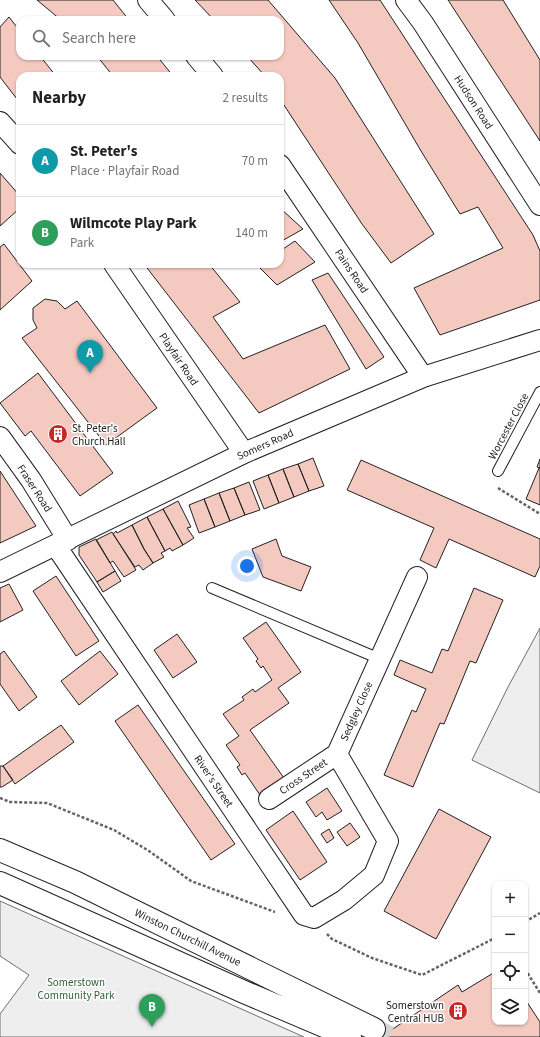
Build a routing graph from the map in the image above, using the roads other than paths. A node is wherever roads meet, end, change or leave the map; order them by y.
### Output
1 (148, 0) edge
2 (406, 0) edge
3 (162, 16) edge
4 (199, 60) edge
5 (210, 72) edge
6 (0, 122) edge
7 (16, 140) edge
8 (284, 171) edge
9 (540, 205) edge
10 (117, 268) edge
11 (540, 340) edge
12 (423, 377) junction
13 (540, 392) edge
14 (0, 437) edge
15 (244, 453) junction
16 (498, 471) road end
17 (62, 543) junction
18 (0, 572) edge
19 (417, 577) dead end
20 (212, 588) dead end
21 (380, 659) junction
22 (337, 754) junction
23 (269, 799) dead end
24 (388, 841) joint
25 (0, 850) edge
26 (0, 884) edge
27 (374, 1029) tunnel mouth
28 (350, 1037) edge

1 - 3 street
2 - 9 street, Hudson Road
4 - 5 street
6 - 7 street
8 - 12 street, Pains Road
10 - 15 street, Playfair Road
11 - 12 street, Somers Road
12 - 15 street, Somers Road
13 - 16 lane, Worcester Close
14 - 17 street, Fraser Road
15 - 17 street, Somers Road
17 - 18 street, Somers Road
17 - 24 street, River's Street
19 - 21 street, Sedgley Close
20 - 21 lane
21 - 22 street, Sedgley Close
22 - 23 street, Cross Street
22 - 24 street, Sedgley Close
25 - 27 main road, Winston Churchill Avenue
26 - 28 main road

